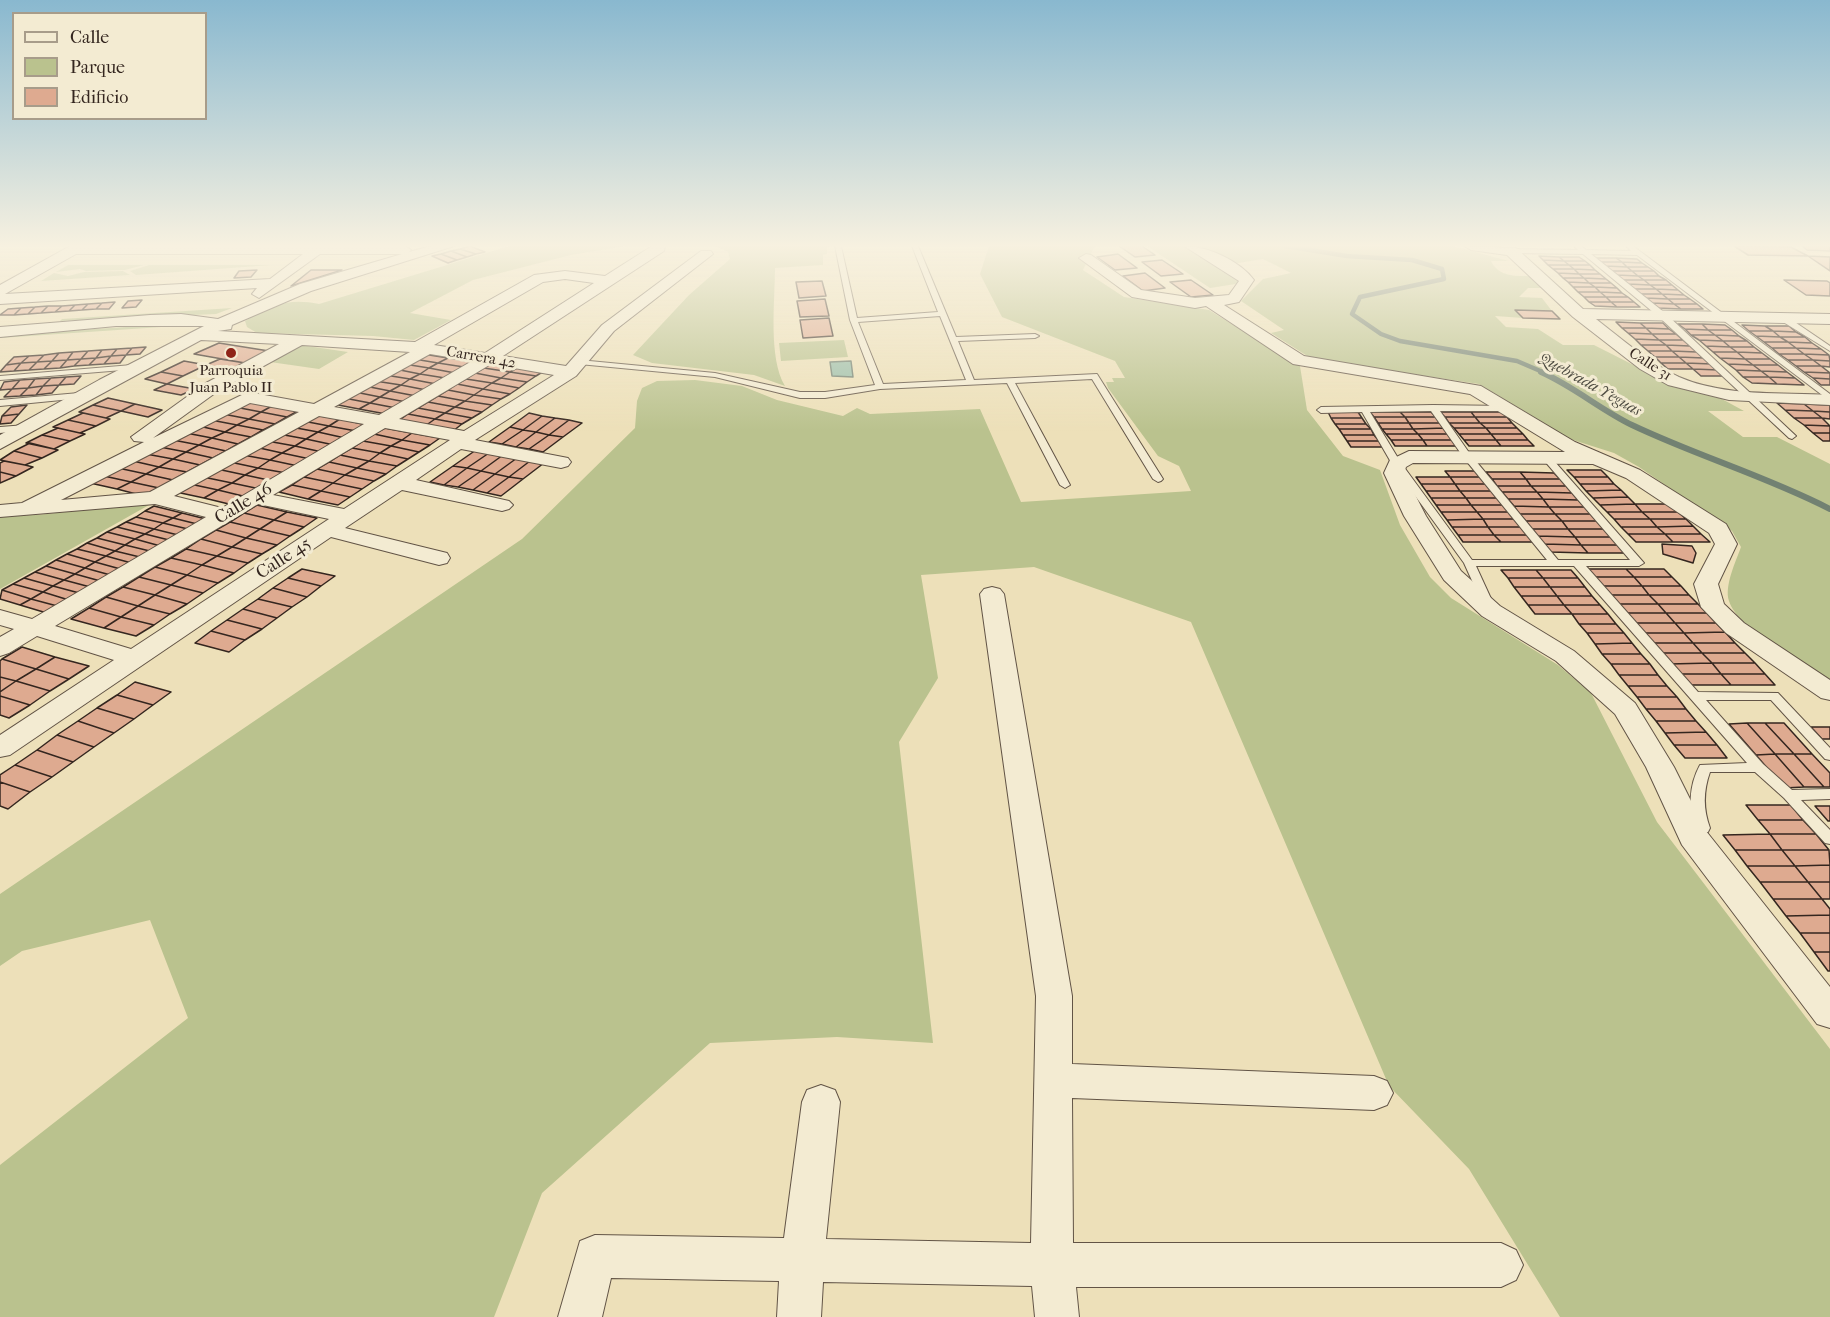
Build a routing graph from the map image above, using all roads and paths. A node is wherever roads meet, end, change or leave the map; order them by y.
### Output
1 (242, 307) edge
2 (261, 307) edge
3 (490, 307) edge
4 (567, 307) edge
5 (635, 307) edge
6 (851, 307) edge
7 (939, 307) edge
8 (1217, 307) edge
9 (1573, 307) edge
10 (1653, 307) edge
11 (1712, 307) edge
12 (942, 314) junction
13 (1579, 314) junction
14 (1662, 315) junction
15 (1724, 316) junction
16 (1783, 318) junction
17 (1830, 319) edge
18 (854, 320) junction
19 (227, 321) junction
20 (0, 332) edge
21 (201, 336) junction
22 (1035, 336) dead end
23 (952, 339) junction
24 (248, 340) junction
25 (296, 342) junction
26 (0, 343) edge
27 (423, 348) junction
28 (1830, 350) edge
29 (487, 359) junction
30 (574, 367) junction
31 (132, 368) junction
32 (0, 378) edge
33 (1010, 381) junction
34 (971, 383) junction
35 (880, 387) junction
36 (79, 396) junction
37 (1751, 398) junction
38 (1830, 399) edge
39 (0, 403) edge
40 (1433, 408) junction
41 (1503, 408) junction
42 (1364, 409) junction
43 (315, 410) junction
44 (1321, 410) dead end
45 (383, 422) junction
46 (26, 428) junction
47 (0, 430) edge
48 (1792, 436) dead end
49 (463, 440) junction
50 (0, 443) edge
51 (1467, 456) junction
52 (1545, 456) junction
53 (1601, 458) junction
54 (561, 462) dead end
55 (1398, 464) junction
56 (1158, 479) dead end
57 (400, 483) junction
58 (1065, 485) dead end
59 (255, 497) junction
60 (155, 498) junction
61 (502, 505) dead end
62 (11, 510) edge
63 (226, 515) junction
64 (349, 517) junction
65 (328, 530) junction
66 (439, 558) dead end
67 (1554, 562) junction
68 (1469, 563) junction
69 (1577, 563) junction
70 (992, 594) dead end
71 (1491, 611) junction
72 (0, 617) edge
73 (37, 626) junction
74 (0, 648) edge
75 (135, 658) junction
76 (1830, 692) edge
77 (1695, 696) junction
78 (0, 748) edge
79 (1830, 756) edge
80 (1758, 767) junction
81 (1830, 794) edge
82 (1789, 795) junction
83 (1830, 839) edge
84 (1718, 866) junction
85 (1830, 1013) edge
86 (1053, 1080) junction
87 (1374, 1093) dead end
88 (821, 1102) dead end
89 (802, 1262) junction
90 (1052, 1265) junction
91 (1501, 1265) dead end
92 (580, 1317) edge
93 (799, 1317) edge
94 (1057, 1317) edge

1 - 19 street
2 - 19 street
3 - 27 street
4 - 29 street, Calle 46
5 - 30 street, Calle 45
6 - 18 lane
7 - 12 lane
8 - 41 street
9 - 13 street, Calle 31
10 - 14 lane
11 - 15 lane
12 - 18 lane
12 - 23 lane
13 - 14 street
13 - 37 street, Calle 31
14 - 15 street
14 - 37 lane
15 - 16 street
15 - 38 lane
16 - 17 street
16 - 28 lane
18 - 35 lane
19 - 20 street
19 - 21 street
19 - 24 street
19 - 26 street
21 - 24 street, Carrera 42
21 - 31 street
22 - 23 lane
23 - 34 lane
24 - 25 street, Carrera 42
25 - 27 street, Carrera 42
25 - 62 street
27 - 29 street, Carrera 42
27 - 43 street
29 - 30 street, Carrera 42
29 - 45 street, Calle 46
30 - 35 lane
30 - 49 street, Calle 45
31 - 32 lane
31 - 36 street
33 - 34 lane
33 - 56 lane
33 - 58 lane
34 - 35 lane
36 - 39 lane
36 - 46 street
37 - 38 street, Calle 31
37 - 48 lane
40 - 41 lane
40 - 42 lane
40 - 51 lane
41 - 52 street
41 - 53 street
42 - 44 lane
42 - 55 lane
43 - 45 street
43 - 60 street
43 - 62 street
45 - 49 street
45 - 59 street, Calle 46
46 - 47 lane
46 - 50 street
49 - 54 street
49 - 57 street, Calle 45
51 - 52 street
51 - 55 street
51 - 67 lane
52 - 53 street
52 - 69 lane
53 - 76 street
55 - 68 lane
55 - 71 street
57 - 61 street
57 - 64 street, Calle 45
59 - 63 street, Calle 46
59 - 64 street
60 - 62 street
60 - 63 street
63 - 73 street, Calle 46
64 - 65 street, Calle 45
65 - 66 street
65 - 75 street, Calle 45
67 - 68 lane
67 - 69 lane
68 - 71 lane
69 - 77 lane
70 - 86 street
71 - 84 street
72 - 73 street
73 - 74 street, Calle 46
73 - 75 street
75 - 78 street, Calle 45
77 - 79 lane
77 - 80 lane
80 - 82 lane
80 - 84 lane
81 - 82 lane
82 - 83 lane
84 - 85 street
86 - 87 street
86 - 90 street
88 - 89 street
89 - 90 street
89 - 92 street
89 - 93 street
90 - 91 street
90 - 94 street

